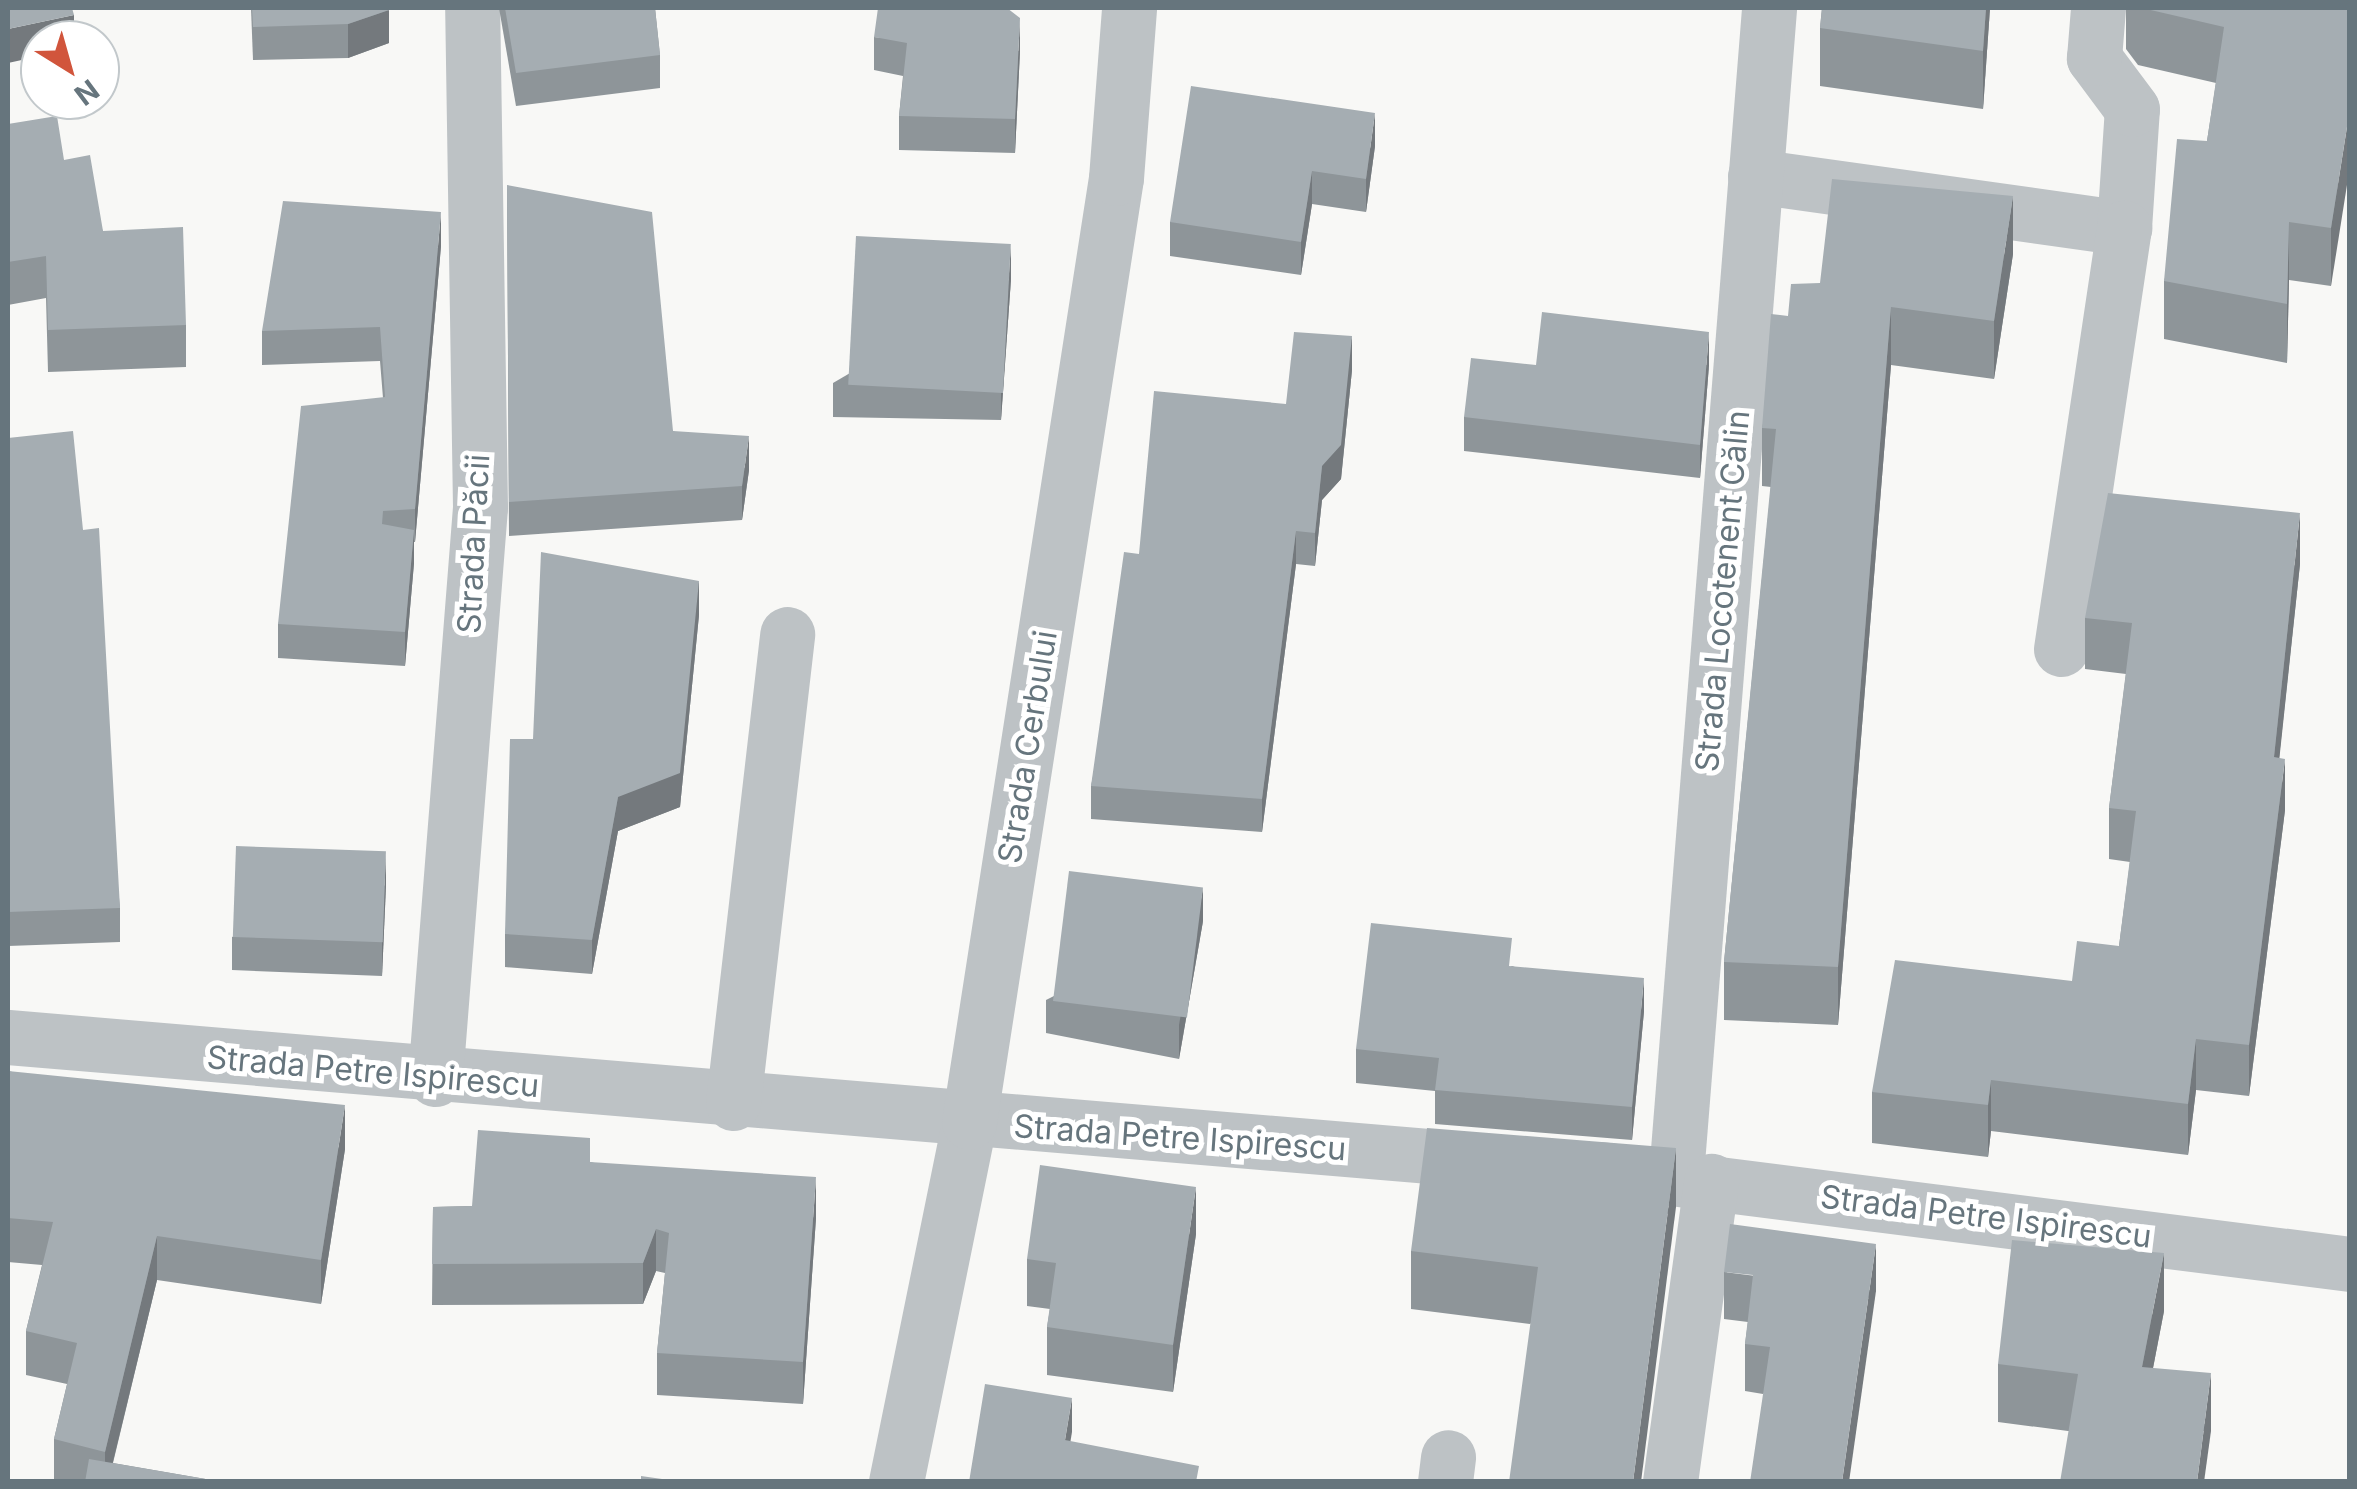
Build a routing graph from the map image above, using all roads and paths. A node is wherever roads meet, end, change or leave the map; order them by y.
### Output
1 (472, 8) edge
2 (1129, 8) edge
3 (1768, 8) edge
4 (2098, 8) edge
5 (1755, 176) junction
6 (2124, 228) junction
7 (786, 634) dead end
8 (2061, 649) dead end
9 (8, 1037) edge
10 (435, 1079) junction
11 (734, 1103) junction
12 (969, 1122) junction
13 (1694, 1178) junction
14 (2350, 1264) edge
15 (896, 1482) edge
16 (1670, 1482) edge

1 - 10 street, Strada Păcii
2 - 12 street, Strada Cerbului
3 - 5 street, Strada Locotenent Călin
4 - 6 street
5 - 6 street
5 - 13 street, Strada Locotenent Călin
6 - 8 street
7 - 11 street
9 - 10 street, Strada Petre Ispirescu
10 - 11 street, Strada Petre Ispirescu
11 - 12 street, Strada Petre Ispirescu
12 - 13 street, Strada Petre Ispirescu
12 - 15 street, Strada Cerbului
13 - 14 street, Strada Petre Ispirescu
13 - 16 street, Strada Locotenent Călin

